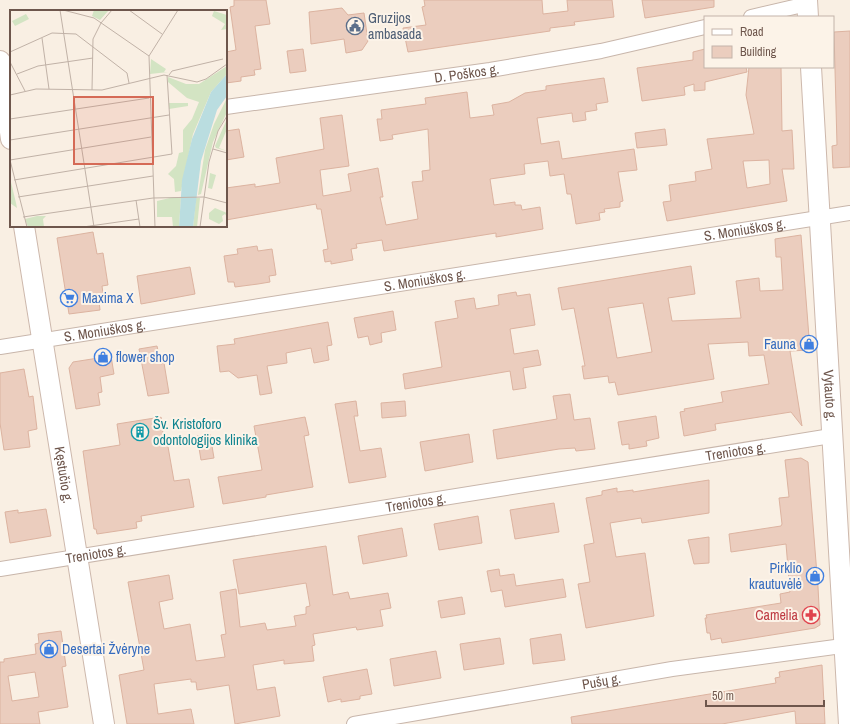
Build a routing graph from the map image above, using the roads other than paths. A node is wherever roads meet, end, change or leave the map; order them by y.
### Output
1 (807, 7) edge
2 (757, 16) edge
3 (704, 27) edge
4 (0, 61) edge
5 (811, 68) edge
6 (227, 107) edge
7 (10, 131) edge
8 (850, 213) edge
9 (820, 217) junction
10 (24, 227) edge
11 (41, 340) junction
12 (0, 347) edge
13 (831, 436) junction
14 (78, 557) junction
15 (0, 569) edge
16 (847, 646) edge
17 (104, 724) edge
18 (354, 724) edge
19 (849, 724) edge

1 - 2 street
3 - 6 street, D. Poškos g.
4 - 7 street
5 - 9 street, Vytauto g.
8 - 9 street, S. Moniuškos g.
9 - 11 street, S. Moniuškos g.
9 - 13 street, Vytauto g.
10 - 11 street, Kęstučio g.
11 - 12 street, S. Moniuškos g.
11 - 14 street, Kęstučio g.
13 - 14 street, Treniotos g.
13 - 16 street, Vytauto g.
14 - 15 street, Treniotos g.
14 - 17 street, Kęstučio g.
16 - 18 street, Pušų g.
16 - 19 street, Vytauto g.

